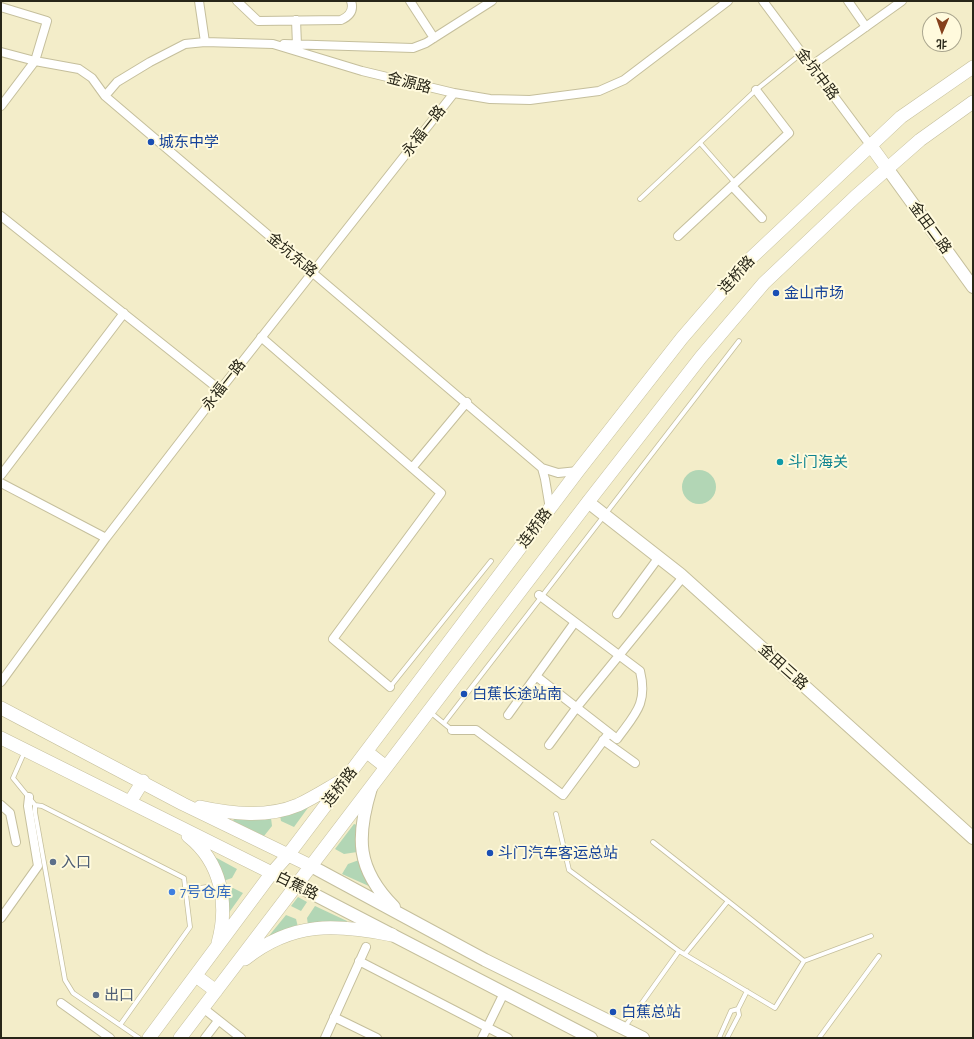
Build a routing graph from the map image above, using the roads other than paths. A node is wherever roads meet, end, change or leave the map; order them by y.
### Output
1 (199, 1) edge
2 (237, 1) edge
3 (351, 1) edge
4 (410, 1) edge
5 (492, 1) edge
6 (728, 1) edge
7 (763, 1) edge
8 (848, 1) edge
9 (899, 2) edge
10 (1, 9) edge
11 (296, 20) junction
12 (866, 26) junction
13 (434, 38) junction
14 (205, 42) junction
15 (273, 44) junction
16 (297, 45) junction
17 (1, 52) edge
18 (802, 53) junction
19 (35, 61) junction
20 (811, 66) junction
21 (973, 67) edge
22 (756, 90) junction
23 (454, 94) junction
24 (105, 96) junction
25 (973, 102) edge
26 (1, 106) edge
27 (700, 143) junction
28 (871, 146) junction
29 (887, 168) junction
30 (734, 185) junction
31 (640, 199) dead end
32 (1, 216) edge
33 (762, 218) dead end
34 (678, 236) dead end
35 (313, 272) junction
36 (973, 287) edge
37 (124, 313) junction
38 (261, 337) junction
39 (739, 341) dead end
40 (220, 390) junction
41 (467, 402) junction
42 (412, 468) junction
43 (542, 468) junction
44 (578, 471) junction
45 (1, 475) edge
46 (1, 483) edge
47 (588, 502) junction
48 (550, 509) junction
49 (604, 515) junction
50 (106, 538) junction
51 (659, 557) junction
52 (491, 561) dead end
53 (683, 577) junction
54 (539, 595) dead end
55 (617, 614) dead end
56 (575, 622) junction
57 (620, 655) junction
58 (536, 676) junction
59 (1, 682) edge
60 (390, 687) joint
61 (577, 707) junction
62 (1, 708) edge
63 (430, 711) junction
64 (508, 715) dead end
65 (444, 723) junction
66 (452, 730) joint
67 (609, 733) junction
68 (1, 738) edge
69 (603, 740) junction
70 (549, 745) dead end
71 (26, 750) junction
72 (366, 752) junction
73 (635, 763) dead end
74 (386, 767) junction
75 (346, 778) junction
76 (143, 781) junction
77 (373, 785) junction
78 (28, 797) junction
79 (130, 802) junction
80 (183, 804) junction
81 (1, 805) edge
82 (35, 805) junction
83 (556, 814) dead end
84 (176, 826) junction
85 (971, 832) edge
86 (16, 842) dead end
87 (653, 842) dead end
88 (288, 855) junction
89 (311, 866) junction
90 (271, 874) junction
91 (296, 885) junction
92 (207, 887) dead end
93 (186, 890) junction
94 (728, 901) junction
95 (402, 915) junction
96 (1, 918) edge
97 (392, 935) junction
98 (871, 936) dead end
99 (366, 947) dead end
100 (217, 948) junction
101 (679, 951) junction
102 (685, 954) junction
103 (879, 956) dead end
104 (359, 961) junction
105 (804, 961) junction
106 (233, 969) junction
107 (196, 976) junction
108 (216, 991) junction
109 (747, 991) junction
110 (504, 993) junction
111 (61, 1003) dead end
112 (203, 1008) junction
113 (738, 1009) junction
114 (334, 1017) junction
115 (218, 1020) junction
116 (120, 1025) junction
117 (488, 1027) junction
118 (624, 1028) junction
119 (110, 1038) edge
120 (139, 1038) edge
121 (149, 1038) edge
122 (180, 1038) edge
123 (205, 1038) edge
124 (241, 1038) edge
125 (324, 1038) edge
126 (377, 1038) edge
127 (482, 1038) edge
128 (508, 1038) edge
129 (591, 1038) edge
130 (643, 1038) edge
131 (718, 1038) edge
132 (727, 1038) edge
133 (820, 1038) edge

1 - 14 street
2 - 11 street
3 - 11 street
4 - 13 street
5 - 13 street
6 - 23 street, 金源路
7 - 18 street, 金坑中路
8 - 12 street
9 - 12 street
10 - 19 street
11 - 16 street
12 - 20 street
13 - 16 street
14 - 15 street, 金源路
14 - 24 street, 金源路
15 - 16 street
15 - 23 street, 金源路
17 - 19 street, 金坑东路
18 - 20 street, 金坑中路
18 - 22 lane
19 - 24 street, 金坑东路
19 - 26 street
20 - 28 street, 金坑中路
21 - 28 main road, 连桥路
22 - 27 lane
22 - 30 street
23 - 35 street, 永福一路
24 - 35 street, 金坑东路
25 - 29 main road, 连桥路
27 - 30 lane
27 - 31 lane
28 - 29 main road
28 - 44 main road, 连桥路
29 - 36 main road, 金田二路
29 - 47 main road, 连桥路
30 - 33 street
30 - 34 street
32 - 37 street
35 - 38 street, 永福一路
35 - 41 street, 金坑东路
37 - 40 street
37 - 45 street
38 - 40 street, 永福一路
38 - 42 street
39 - 49 lane
40 - 50 street, 永福一路
41 - 42 street
41 - 43 street, 金坑东路
42 - 60 street
43 - 44 street
43 - 48 street
44 - 48 main road, 连桥路
46 - 50 street
47 - 49 main road, 金田三路
47 - 63 main road, 连桥路
48 - 72 main road, 连桥路
49 - 51 main road, 金田三路
49 - 65 lane
50 - 59 street, 永福一路
51 - 53 main road, 金田三路
51 - 55 street
52 - 60 lane
53 - 57 street
53 - 85 main road, 金田三路
54 - 56 street
56 - 57 street
56 - 58 street
57 - 61 street
57 - 67 street
58 - 61 street
58 - 64 street
61 - 67 street
61 - 70 street
62 - 76 main road
63 - 65 lane
63 - 74 main road, 连桥路
65 - 66 lane
66 - 69 street
67 - 69 street
68 - 71 main road, 白蕉路
69 - 73 street
71 - 78 lane
71 - 79 main road, 白蕉路
72 - 74 main road
72 - 75 main road, 连桥路
74 - 77 main road, 连桥路
75 - 80 main road
75 - 88 main road, 连桥路
76 - 79 main road
76 - 80 main road
77 - 89 main road, 连桥路
77 - 95 main road
78 - 82 lane
78 - 96 street
79 - 84 main road, 白蕉路
80 - 88 main road
81 - 86 street
82 - 93 lane
82 - 116 lane
83 - 101 lane
84 - 90 main road, 白蕉路
84 - 100 main road
87 - 94 lane
88 - 89 main road
88 - 90 main road, 连桥路
89 - 91 main road, 连桥路
89 - 95 main road
90 - 91 main road, 白蕉路
90 - 100 main road, 连桥路
91 - 97 main road, 白蕉路
91 - 106 main road, 连桥路
92 - 93 lane
93 - 116 lane
94 - 102 lane
94 - 105 lane
95 - 118 main road
97 - 106 main road
97 - 110 main road, 白蕉路
98 - 105 lane
99 - 104 street
100 - 107 main road, 连桥路
101 - 102 lane
101 - 118 lane
102 - 109 lane
103 - 133 lane
104 - 114 street
104 - 117 street
105 - 109 lane
106 - 108 main road, 连桥路
107 - 108 main road
107 - 121 main road, 连桥路
108 - 112 main road, 连桥路
109 - 113 lane
110 - 117 street
110 - 129 main road, 白蕉路
111 - 119 street
112 - 115 street
112 - 122 main road, 连桥路
113 - 131 lane
113 - 132 lane
114 - 125 street
114 - 126 street
115 - 123 street
115 - 124 street
116 - 120 lane
117 - 127 street
117 - 128 street
118 - 130 main road

